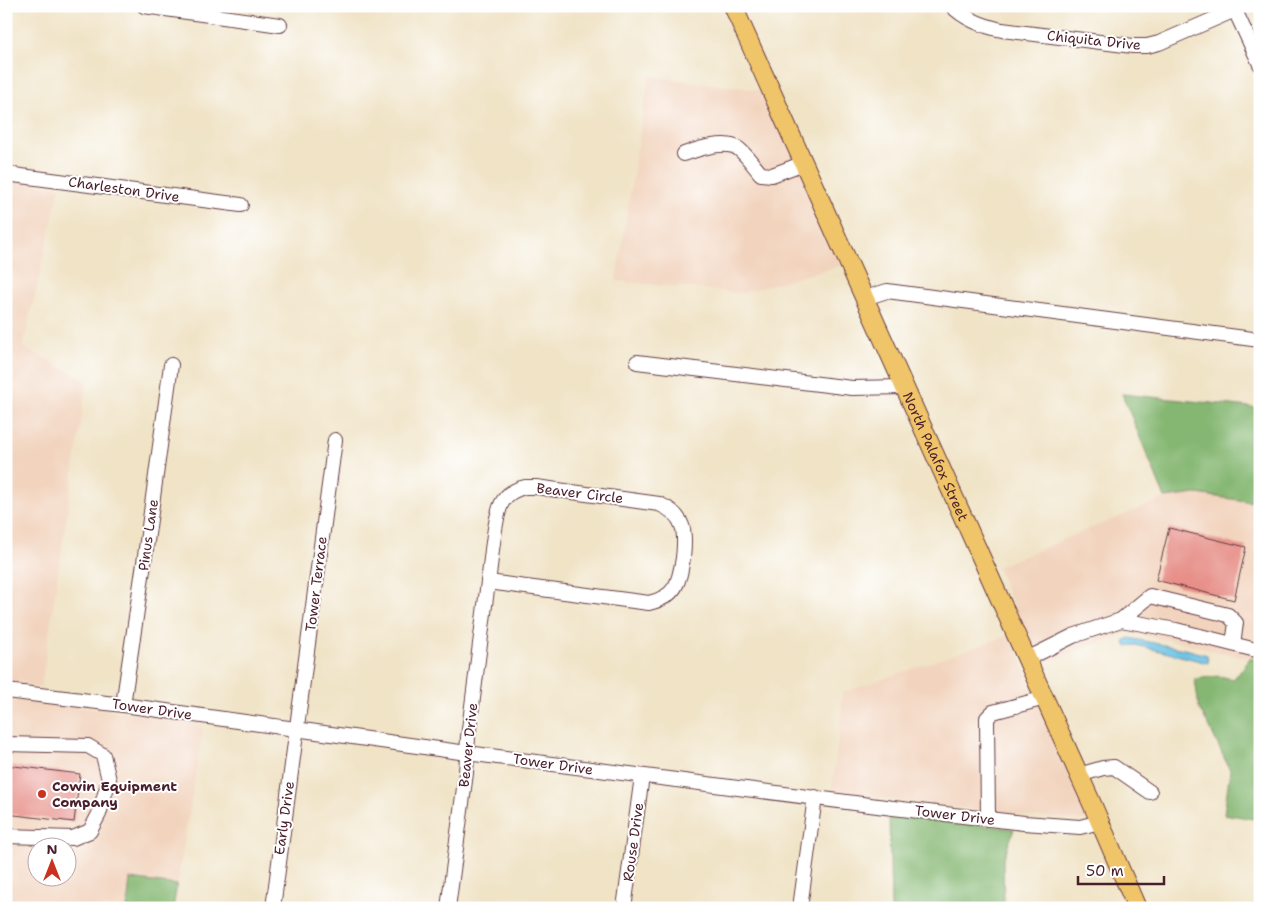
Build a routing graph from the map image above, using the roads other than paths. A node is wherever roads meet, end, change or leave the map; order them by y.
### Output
1 (144, 6) edge
2 (733, 6) edge
3 (952, 6) edge
4 (1234, 8) edge
5 (215, 11) edge
6 (280, 25) dead end
7 (1260, 64) edge
8 (684, 154) dead end
9 (804, 163) junction
10 (6, 174) edge
11 (241, 205) dead end
12 (865, 298) junction
13 (1260, 340) edge
14 (637, 362) dead end
15 (171, 365) dead end
16 (905, 387) junction
17 (335, 440) dead end
18 (488, 582) junction
19 (1121, 620) junction
20 (1233, 644) junction
21 (1260, 651) edge
22 (1027, 659) junction
23 (6, 691) edge
24 (1045, 698) junction
25 (123, 705) junction
26 (296, 728) junction
27 (6, 744) edge
28 (467, 752) junction
29 (1079, 775) junction
30 (642, 776) junction
31 (1150, 792) dead end
32 (814, 797) junction
33 (988, 819) junction
34 (1100, 822) junction
35 (6, 836) edge
36 (273, 908) edge
37 (448, 908) edge
38 (624, 908) edge
39 (800, 908) edge
40 (1137, 908) edge

1 - 5 street
2 - 9 main road, North Palafox Street
3 - 4 street, Chiquita Drive
4 - 7 street
5 - 6 street
8 - 9 street
9 - 12 main road, North Palafox Street
10 - 11 street, Charleston Drive
12 - 13 street
12 - 16 main road, North Palafox Street
14 - 16 street
15 - 25 street, Pinus Lane
16 - 22 main road, North Palafox Street
17 - 26 street, Tower Terrace
18 - 18 street, Beaver Circle
18 - 28 street, Beaver Drive
19 - 20 street
19 - 20 street
19 - 22 street
20 - 21 street
22 - 24 main road, North Palafox Street
23 - 25 street, Tower Drive
24 - 29 main road, North Palafox Street
24 - 33 street
25 - 26 street, Tower Drive
26 - 28 street, Tower Drive
26 - 36 street, Early Drive
27 - 35 street
28 - 30 street, Tower Drive
28 - 37 street, Beaver Drive
29 - 31 street
29 - 34 main road, North Palafox Street
30 - 32 street, Tower Drive
30 - 38 street, Rouse Drive
32 - 33 street, Tower Drive
32 - 39 street
33 - 34 street, Tower Drive
34 - 40 main road, North Palafox Street

